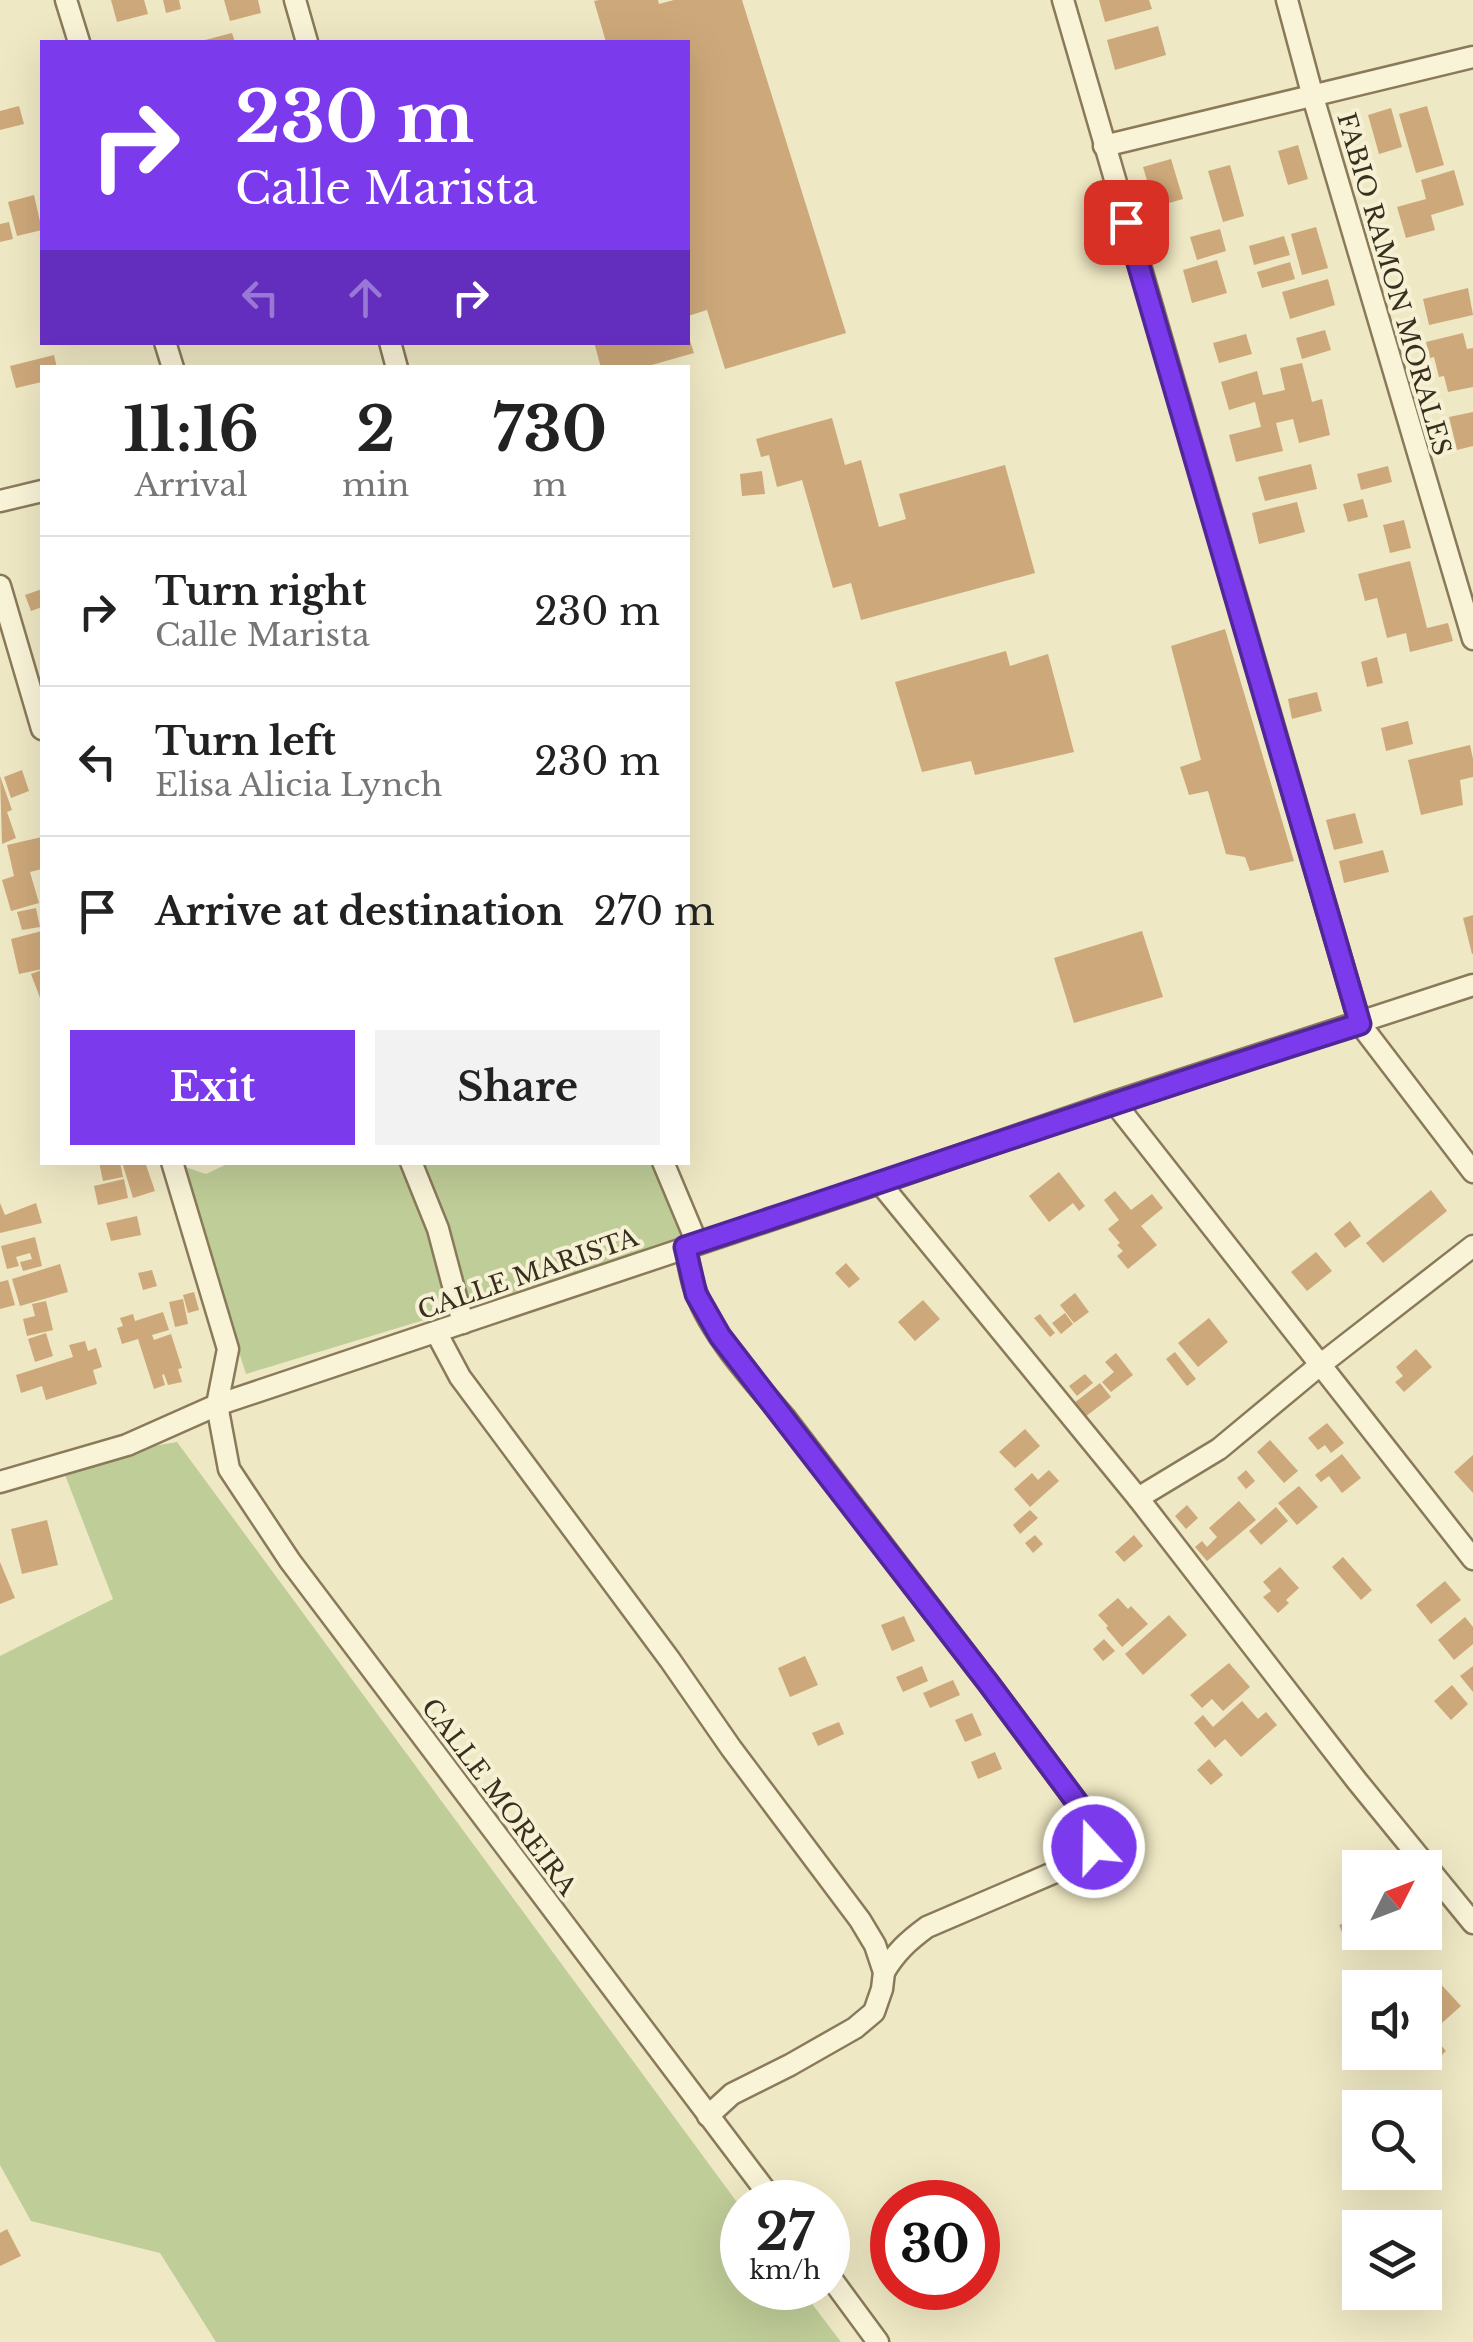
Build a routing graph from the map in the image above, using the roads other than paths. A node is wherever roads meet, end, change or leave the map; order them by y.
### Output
1 (66, 0) edge
2 (295, 0) edge
3 (1062, 0) edge
4 (1287, 0) edge
5 (78, 40) edge
6 (306, 40) edge
7 (1473, 57) edge
8 (1313, 96) junction
9 (1104, 146) junction
10 (40, 492) edge
11 (0, 501) edge
12 (0, 586) edge
13 (1473, 639) edge
14 (40, 722) edge
15 (1473, 985) edge
16 (1360, 1024) junction
17 (1114, 1102) junction
18 (173, 1165) edge
19 (412, 1165) edge
20 (664, 1165) edge
21 (1473, 1172) edge
22 (880, 1183) junction
23 (691, 1245) junction
24 (1473, 1246) edge
25 (463, 1323) junction
26 (436, 1332) junction
27 (1320, 1365) junction
28 (217, 1405) junction
29 (0, 1482) edge
30 (1138, 1498) junction
31 (1473, 1559) edge
32 (1473, 1923) edge
33 (884, 1972) junction
34 (708, 2116) junction
35 (757, 2180) edge
36 (850, 2304) edge
37 (878, 2342) edge

1 - 5 street
2 - 6 street
3 - 9 street
4 - 8 street, FABIO RAMON MORALES
7 - 8 street
8 - 9 street
8 - 13 street, FABIO RAMON MORALES
9 - 16 street
10 - 11 street
12 - 14 street
15 - 16 street, CALLE MARISTA
16 - 17 street, CALLE MARISTA
16 - 21 street
17 - 22 street, CALLE MARISTA
17 - 27 street
18 - 28 street
19 - 25 street
20 - 23 street
22 - 23 street, CALLE MARISTA
22 - 30 street
23 - 25 street, CALLE MARISTA
23 - 33 street
24 - 27 street
25 - 26 street, CALLE MARISTA
26 - 28 street, CALLE MARISTA
26 - 33 street
27 - 30 street
27 - 31 street
28 - 29 street, CALLE MARISTA
28 - 34 street, CALLE MOREIRA
30 - 32 street
33 - 34 street
34 - 35 street, CALLE MOREIRA
36 - 37 street

